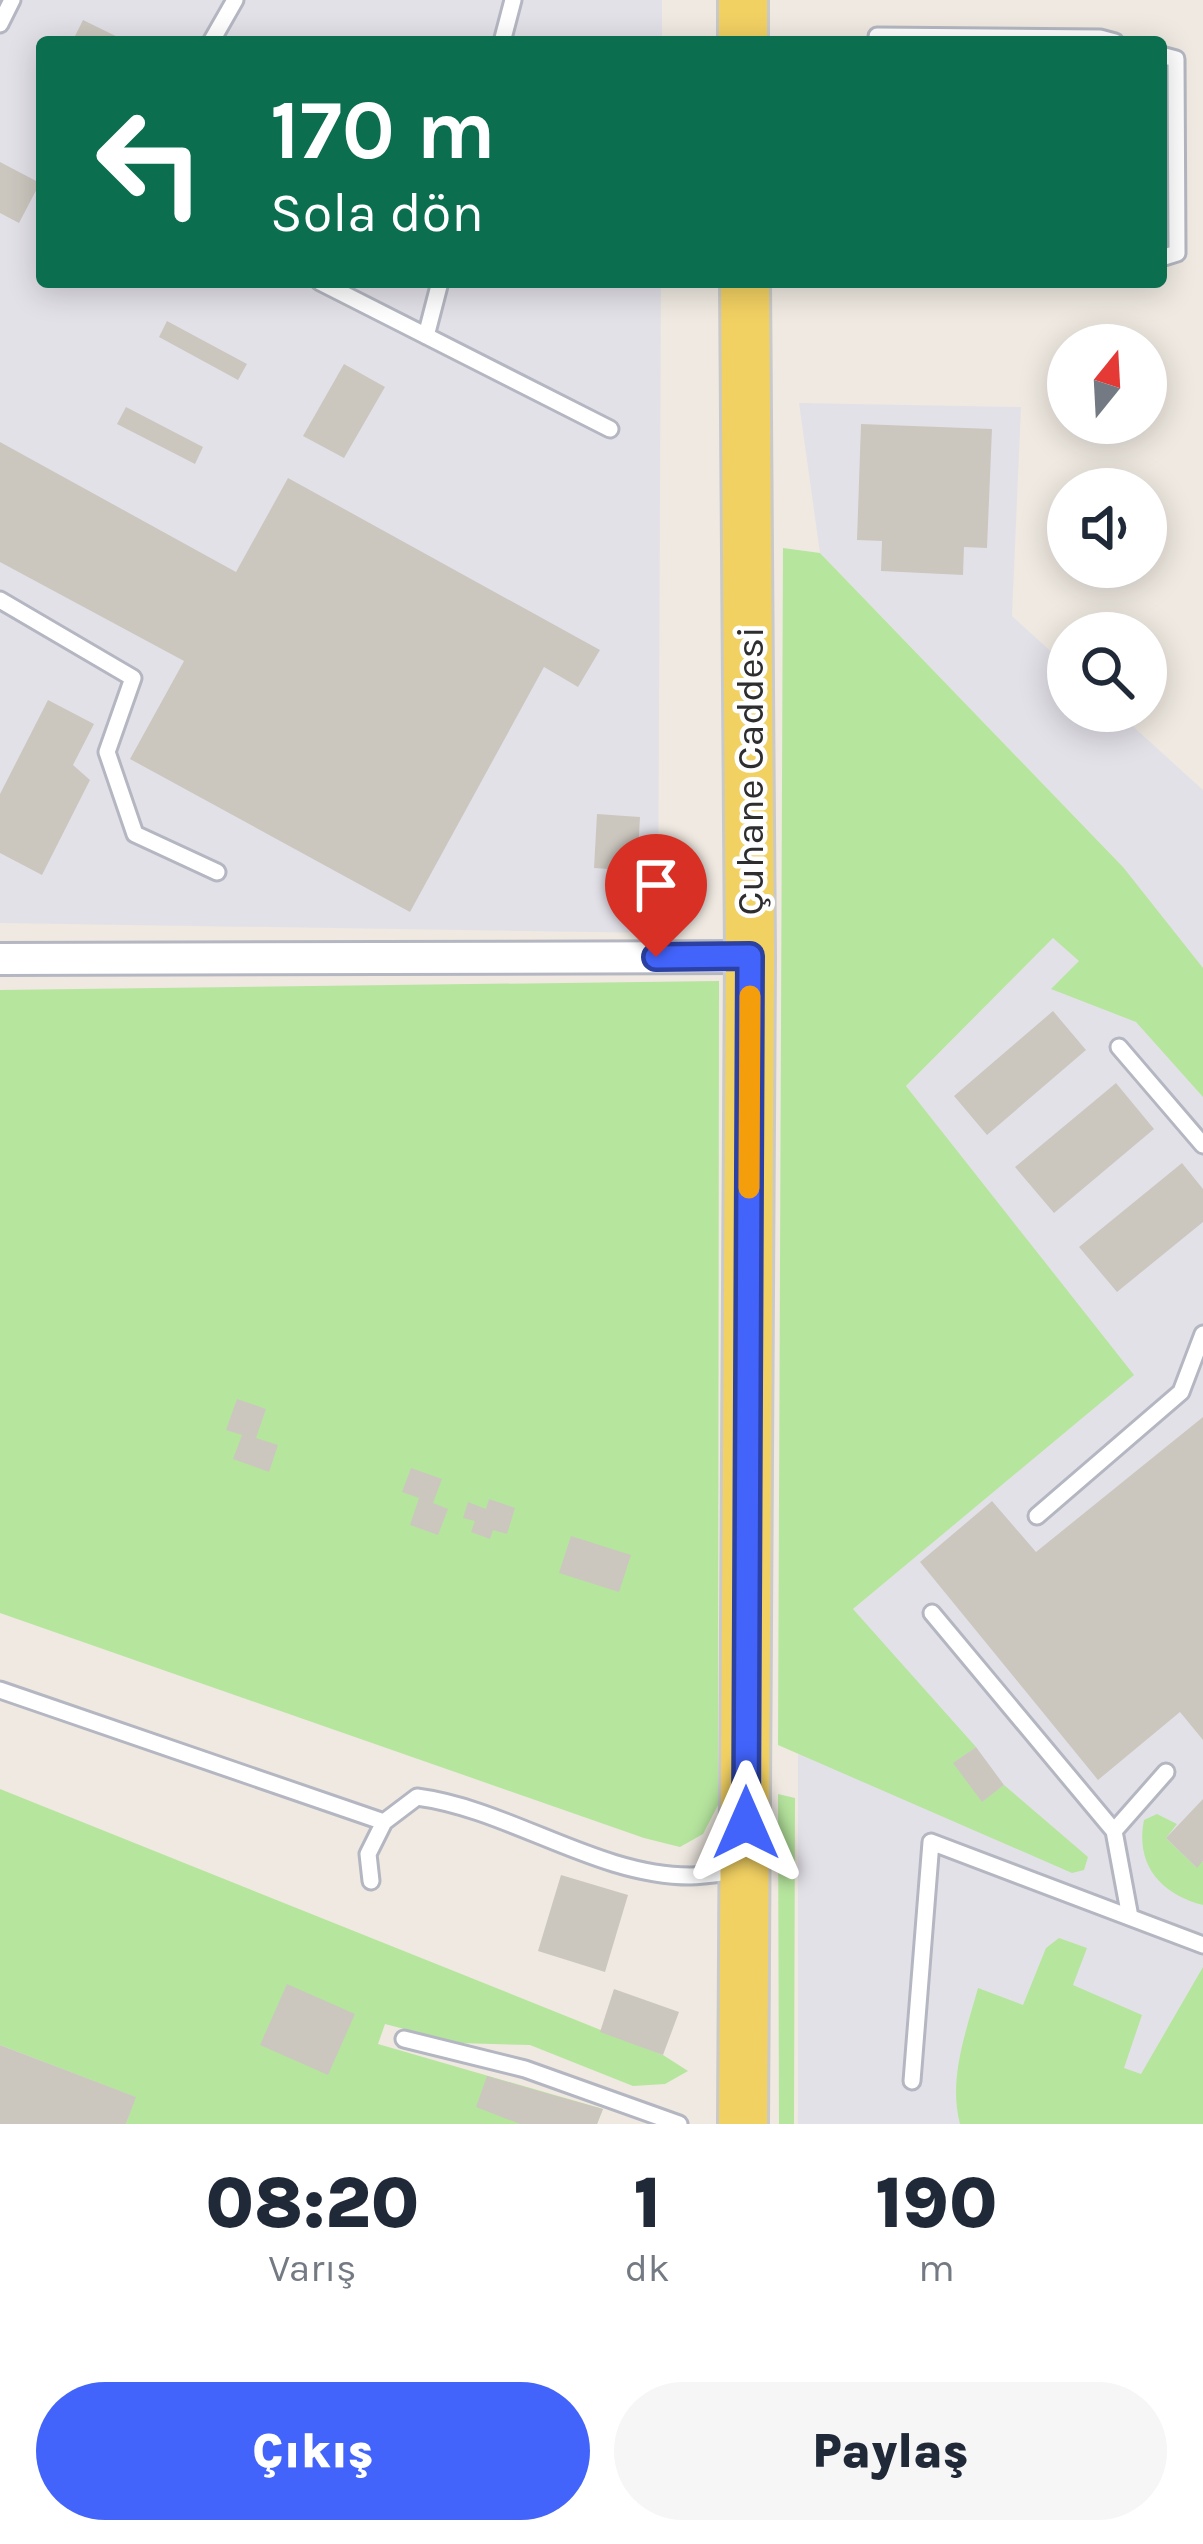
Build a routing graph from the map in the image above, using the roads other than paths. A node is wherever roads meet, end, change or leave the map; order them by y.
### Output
1 (12, 0) edge
2 (235, 0) edge
3 (513, 0) edge
4 (742, 0) edge
5 (0, 23) edge
6 (214, 36) edge
7 (504, 36) edge
8 (743, 36) edge
9 (1167, 57) edge
10 (1167, 256) edge
11 (332, 288) edge
12 (439, 288) edge
13 (745, 288) edge
14 (427, 336) junction
15 (610, 429) dead end
16 (0, 600) edge
17 (217, 872) dead end
18 (750, 956) junction
19 (0, 959) edge
20 (1119, 1047) dead end
21 (1203, 1145) edge
22 (1203, 1334) edge
23 (1037, 1516) dead end
24 (932, 1612) dead end
25 (0, 1690) edge
26 (1166, 1772) dead end
27 (383, 1822) junction
28 (1114, 1832) junction
29 (746, 1870) junction
30 (371, 1881) dead end
31 (1130, 1917) junction
32 (1203, 1945) edge
33 (404, 2039) dead end
34 (912, 2081) dead end
35 (680, 2124) edge
36 (743, 2124) edge

1 - 5 lane
2 - 6 lane
3 - 7 lane
4 - 8 main road
9 - 10 lane
11 - 14 lane
12 - 14 lane
13 - 18 main road, Çuhane Caddesi
14 - 15 lane
16 - 17 lane
18 - 19 street
18 - 29 main road, Çuhane Caddesi
20 - 21 lane
22 - 23 lane
24 - 28 lane
25 - 27 lane
26 - 28 lane
27 - 29 lane
27 - 30 lane
28 - 31 lane
29 - 36 main road, Çuhane Caddesi
31 - 32 lane
31 - 34 lane
33 - 35 lane

